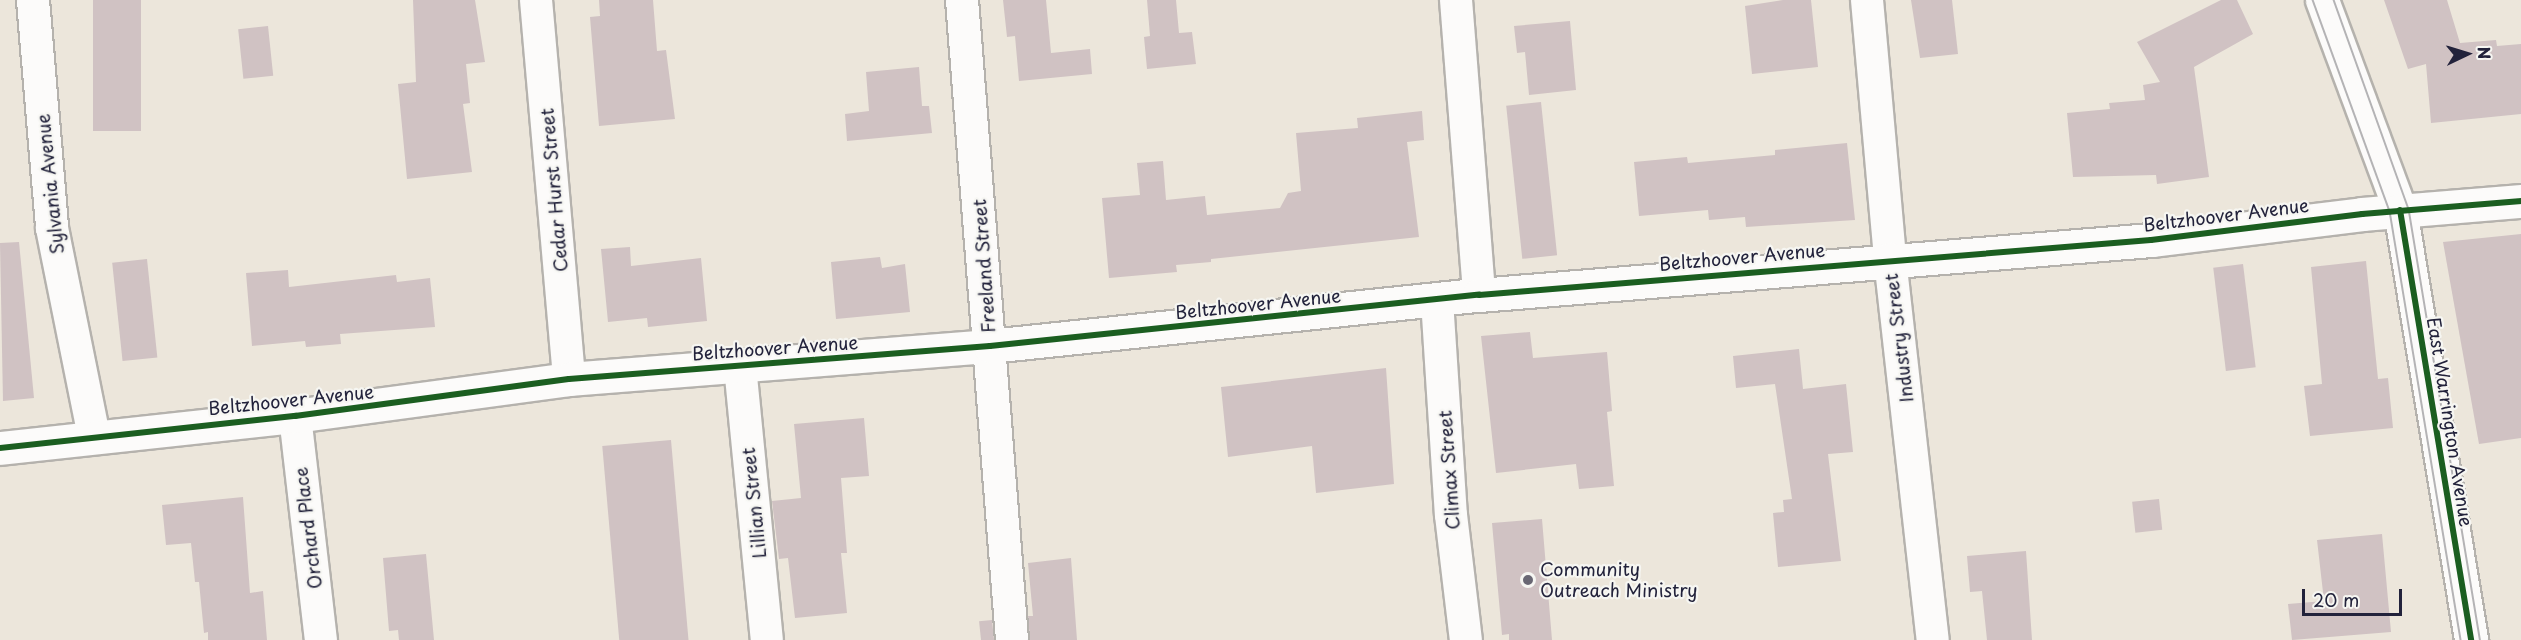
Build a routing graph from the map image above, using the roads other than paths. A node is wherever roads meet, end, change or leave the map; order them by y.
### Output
1 (33, 0) edge
2 (536, 0) edge
3 (962, 0) edge
4 (1456, 0) edge
5 (1867, 0) edge
6 (2322, 0) edge
7 (2521, 201) edge
8 (2400, 210) junction
9 (1890, 260) junction
10 (1479, 295) junction
11 (1437, 300) junction
12 (990, 346) junction
13 (740, 366) junction
14 (570, 379) junction
15 (295, 416) junction
16 (94, 436) junction
17 (0, 448) edge
18 (321, 640) edge
19 (767, 640) edge
20 (1012, 640) edge
21 (1466, 640) edge
22 (1933, 640) edge
23 (2471, 640) edge

1 - 16 street, Sylvania Avenue
2 - 14 street, Cedar Hurst Street
3 - 12 street, Freeland Street
4 - 10 street
5 - 9 street, Industry Street
6 - 8 street, East Warrington Avenue
7 - 8 street, Beltzhoover Avenue
8 - 9 street, Beltzhoover Avenue
8 - 23 street, East Warrington Avenue
9 - 10 street, Beltzhoover Avenue
9 - 22 street, Industry Street
10 - 11 street, Beltzhoover Avenue
11 - 12 street, Beltzhoover Avenue
11 - 21 street, Climax Street
12 - 13 street, Beltzhoover Avenue
12 - 20 street, Freeland Street
13 - 14 street, Beltzhoover Avenue
13 - 19 street, Lillian Street
14 - 15 street, Beltzhoover Avenue
15 - 16 street, Beltzhoover Avenue
15 - 18 street, Orchard Place
16 - 17 street, Beltzhoover Avenue

